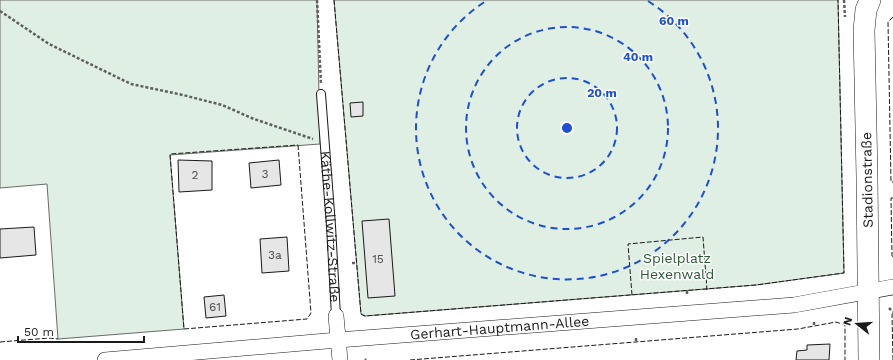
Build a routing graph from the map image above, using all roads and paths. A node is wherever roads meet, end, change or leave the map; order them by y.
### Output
1 (317, 0) edge
2 (870, 0) edge
3 (0, 10) edge
4 (321, 94) joint
5 (325, 143) junction
6 (352, 263) dead end
7 (357, 263) dead end
8 (893, 287) edge
9 (868, 292) junction
10 (889, 308) dead end
11 (893, 312) edge
12 (336, 316) joint
13 (814, 322) dead end
14 (814, 326) dead end
15 (636, 338) dead end
16 (338, 340) junction
17 (636, 342) dead end
18 (105, 360) edge
19 (340, 360) edge
20 (869, 360) edge

1 - 4 path
2 - 9 street, Stadionstraße
3 - 5 path
4 - 5 lane, Käthe-Kollwitz-Straße
5 - 12 lane, Käthe-Kollwitz-Straße
6 - 7 path
8 - 9 street, Gerhart-Hauptmann-Allee
9 - 16 street, Gerhart-Hauptmann-Allee
9 - 20 street, Stadionstraße
10 - 11 path
12 - 16 street, Käthe-Kollwitz-Straße
13 - 14 path
15 - 17 path
16 - 18 street, Gerhart-Hauptmann-Allee
16 - 19 street, Käthe-Kollwitz-Straße

